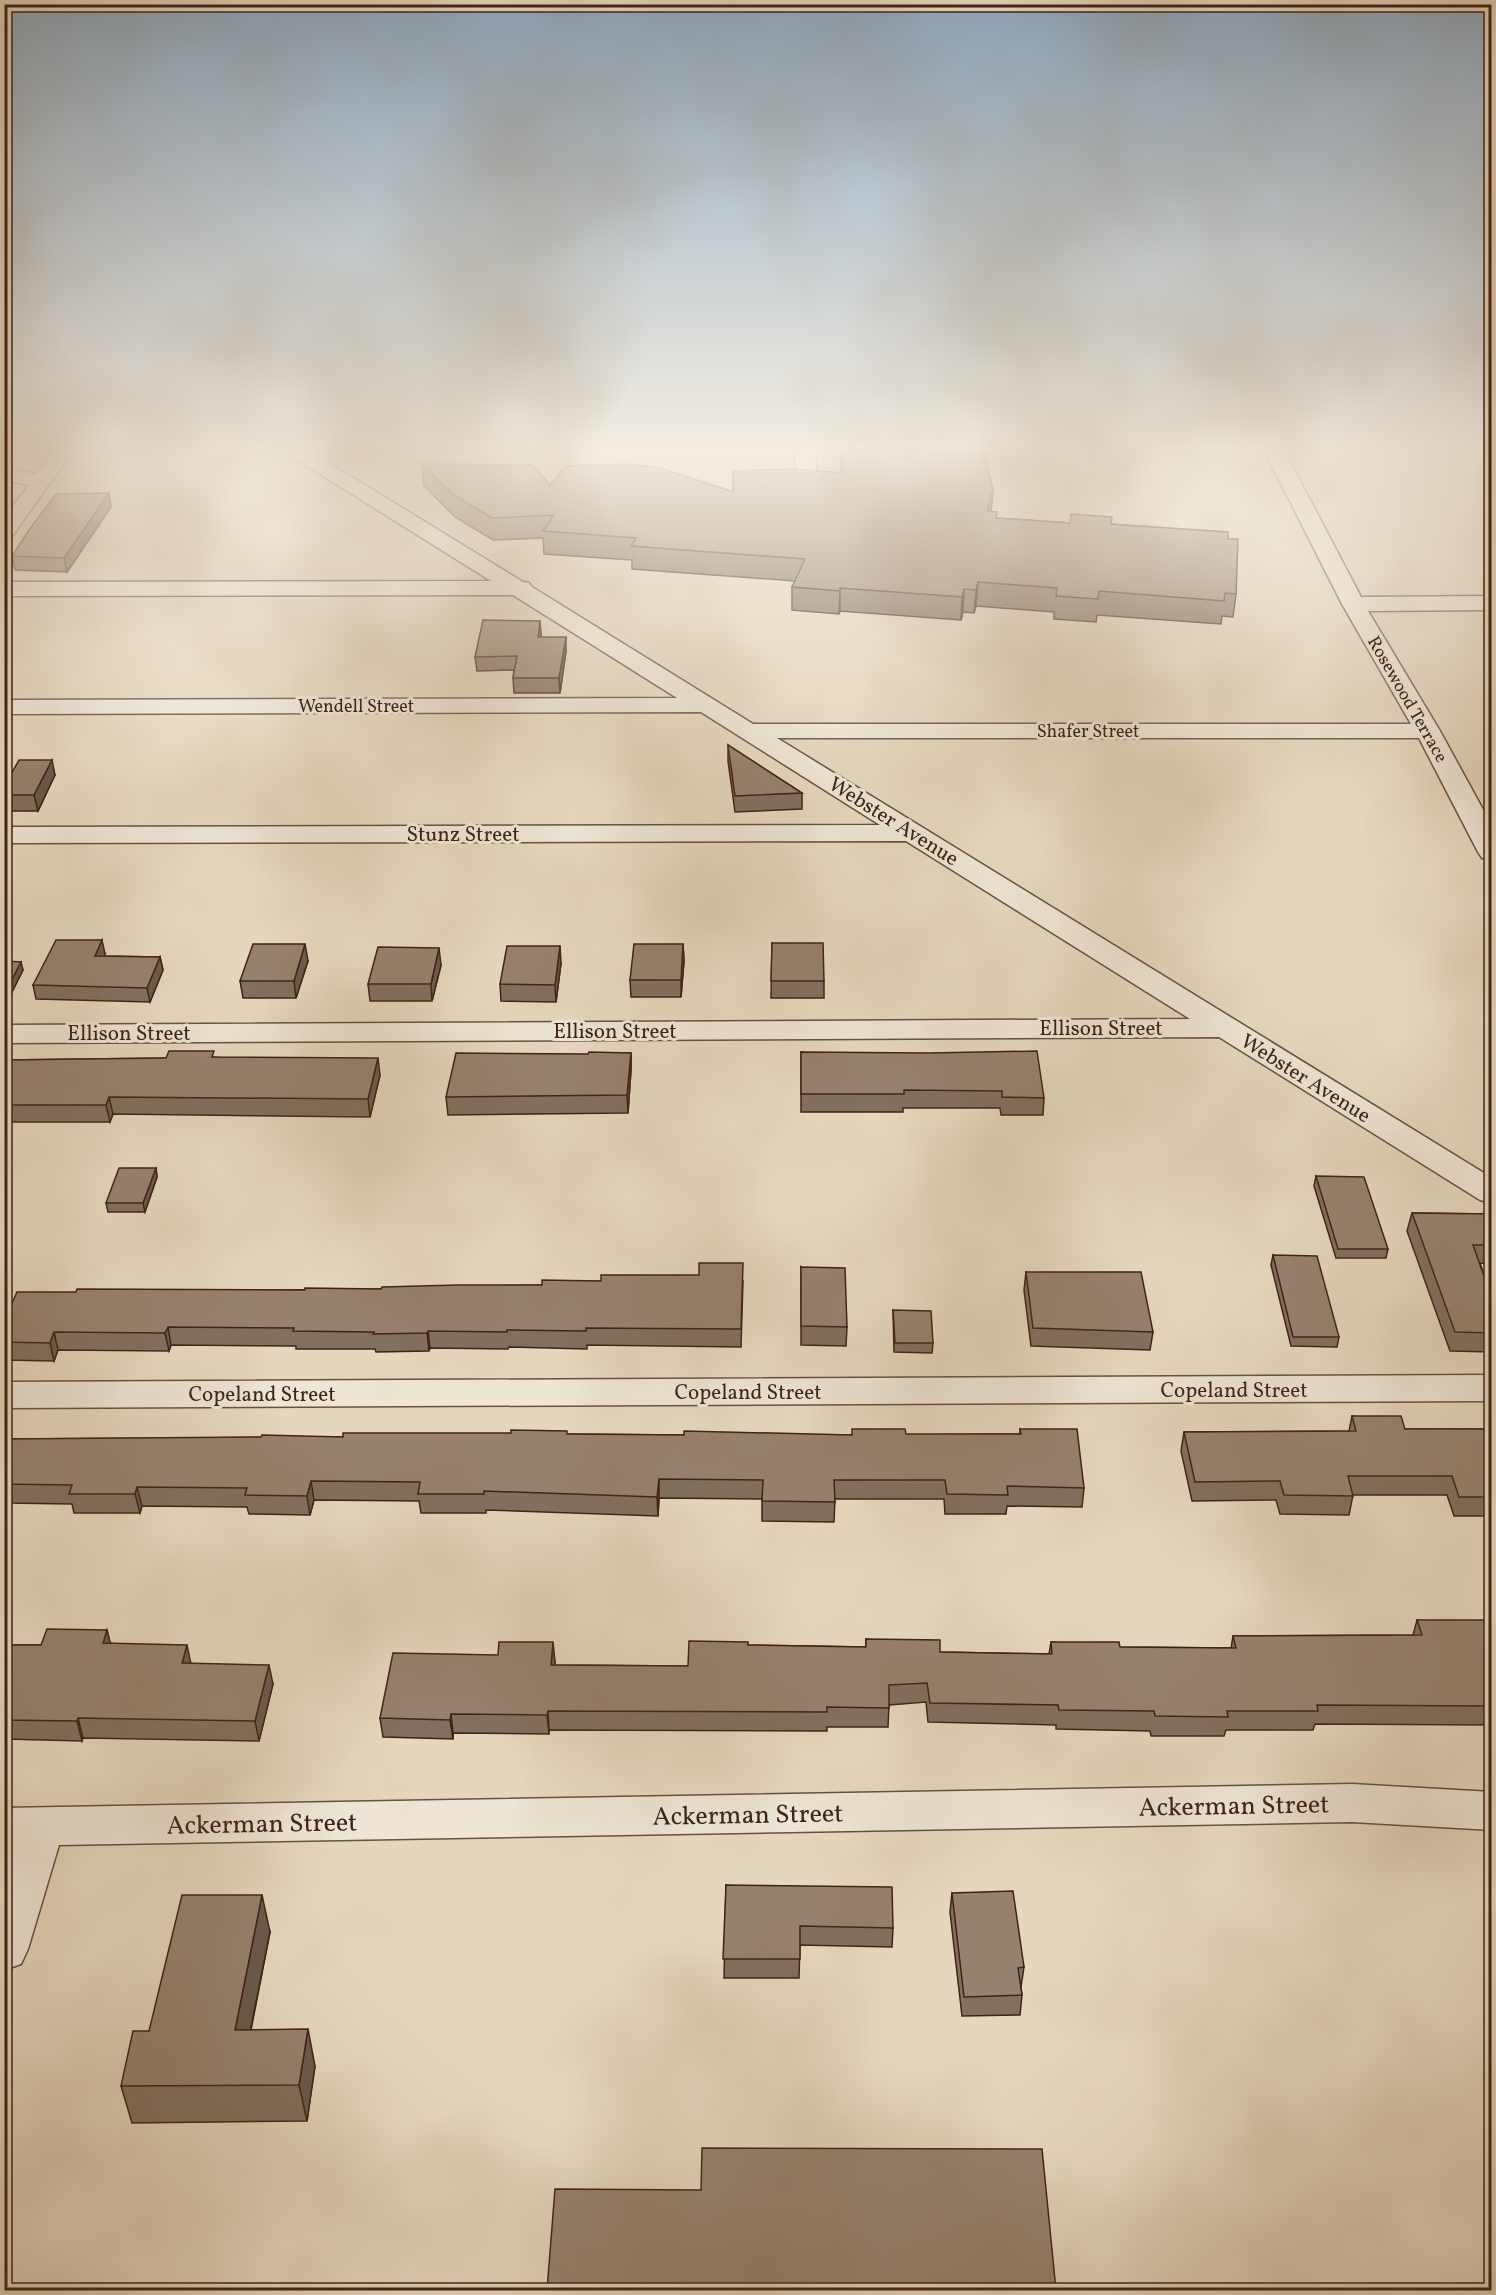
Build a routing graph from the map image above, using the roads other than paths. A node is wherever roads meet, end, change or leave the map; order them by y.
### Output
1 (470, 557) edge
2 (1329, 557) edge
3 (520, 588) junction
4 (4, 589) edge
5 (1491, 603) edge
6 (1353, 604) junction
7 (707, 705) junction
8 (4, 707) edge
9 (748, 731) junction
10 (1428, 731) junction
11 (914, 833) junction
12 (13, 835) dead end
13 (1491, 852) edge
14 (1226, 1028) junction
15 (4, 1034) edge
16 (1491, 1193) edge
17 (1491, 1389) edge
18 (4, 1395) edge
19 (1491, 1811) edge
20 (23, 1827) edge
21 (4, 1949) edge

1 - 3 street, Webster Avenue
2 - 6 street, Rosewood Terrace
3 - 4 street
3 - 7 street, Webster Avenue
5 - 6 street
6 - 10 street, Rosewood Terrace
7 - 8 street, Wendell Street
7 - 9 street, Webster Avenue
9 - 10 street, Shafer Street
9 - 11 street, Webster Avenue
10 - 13 street, Rosewood Terrace
11 - 12 street, Stunz Street
11 - 14 street, Webster Avenue
14 - 15 street, Ellison Street
14 - 16 street, Webster Avenue
17 - 18 street, Copeland Street
19 - 20 street, Ackerman Street
20 - 21 street

